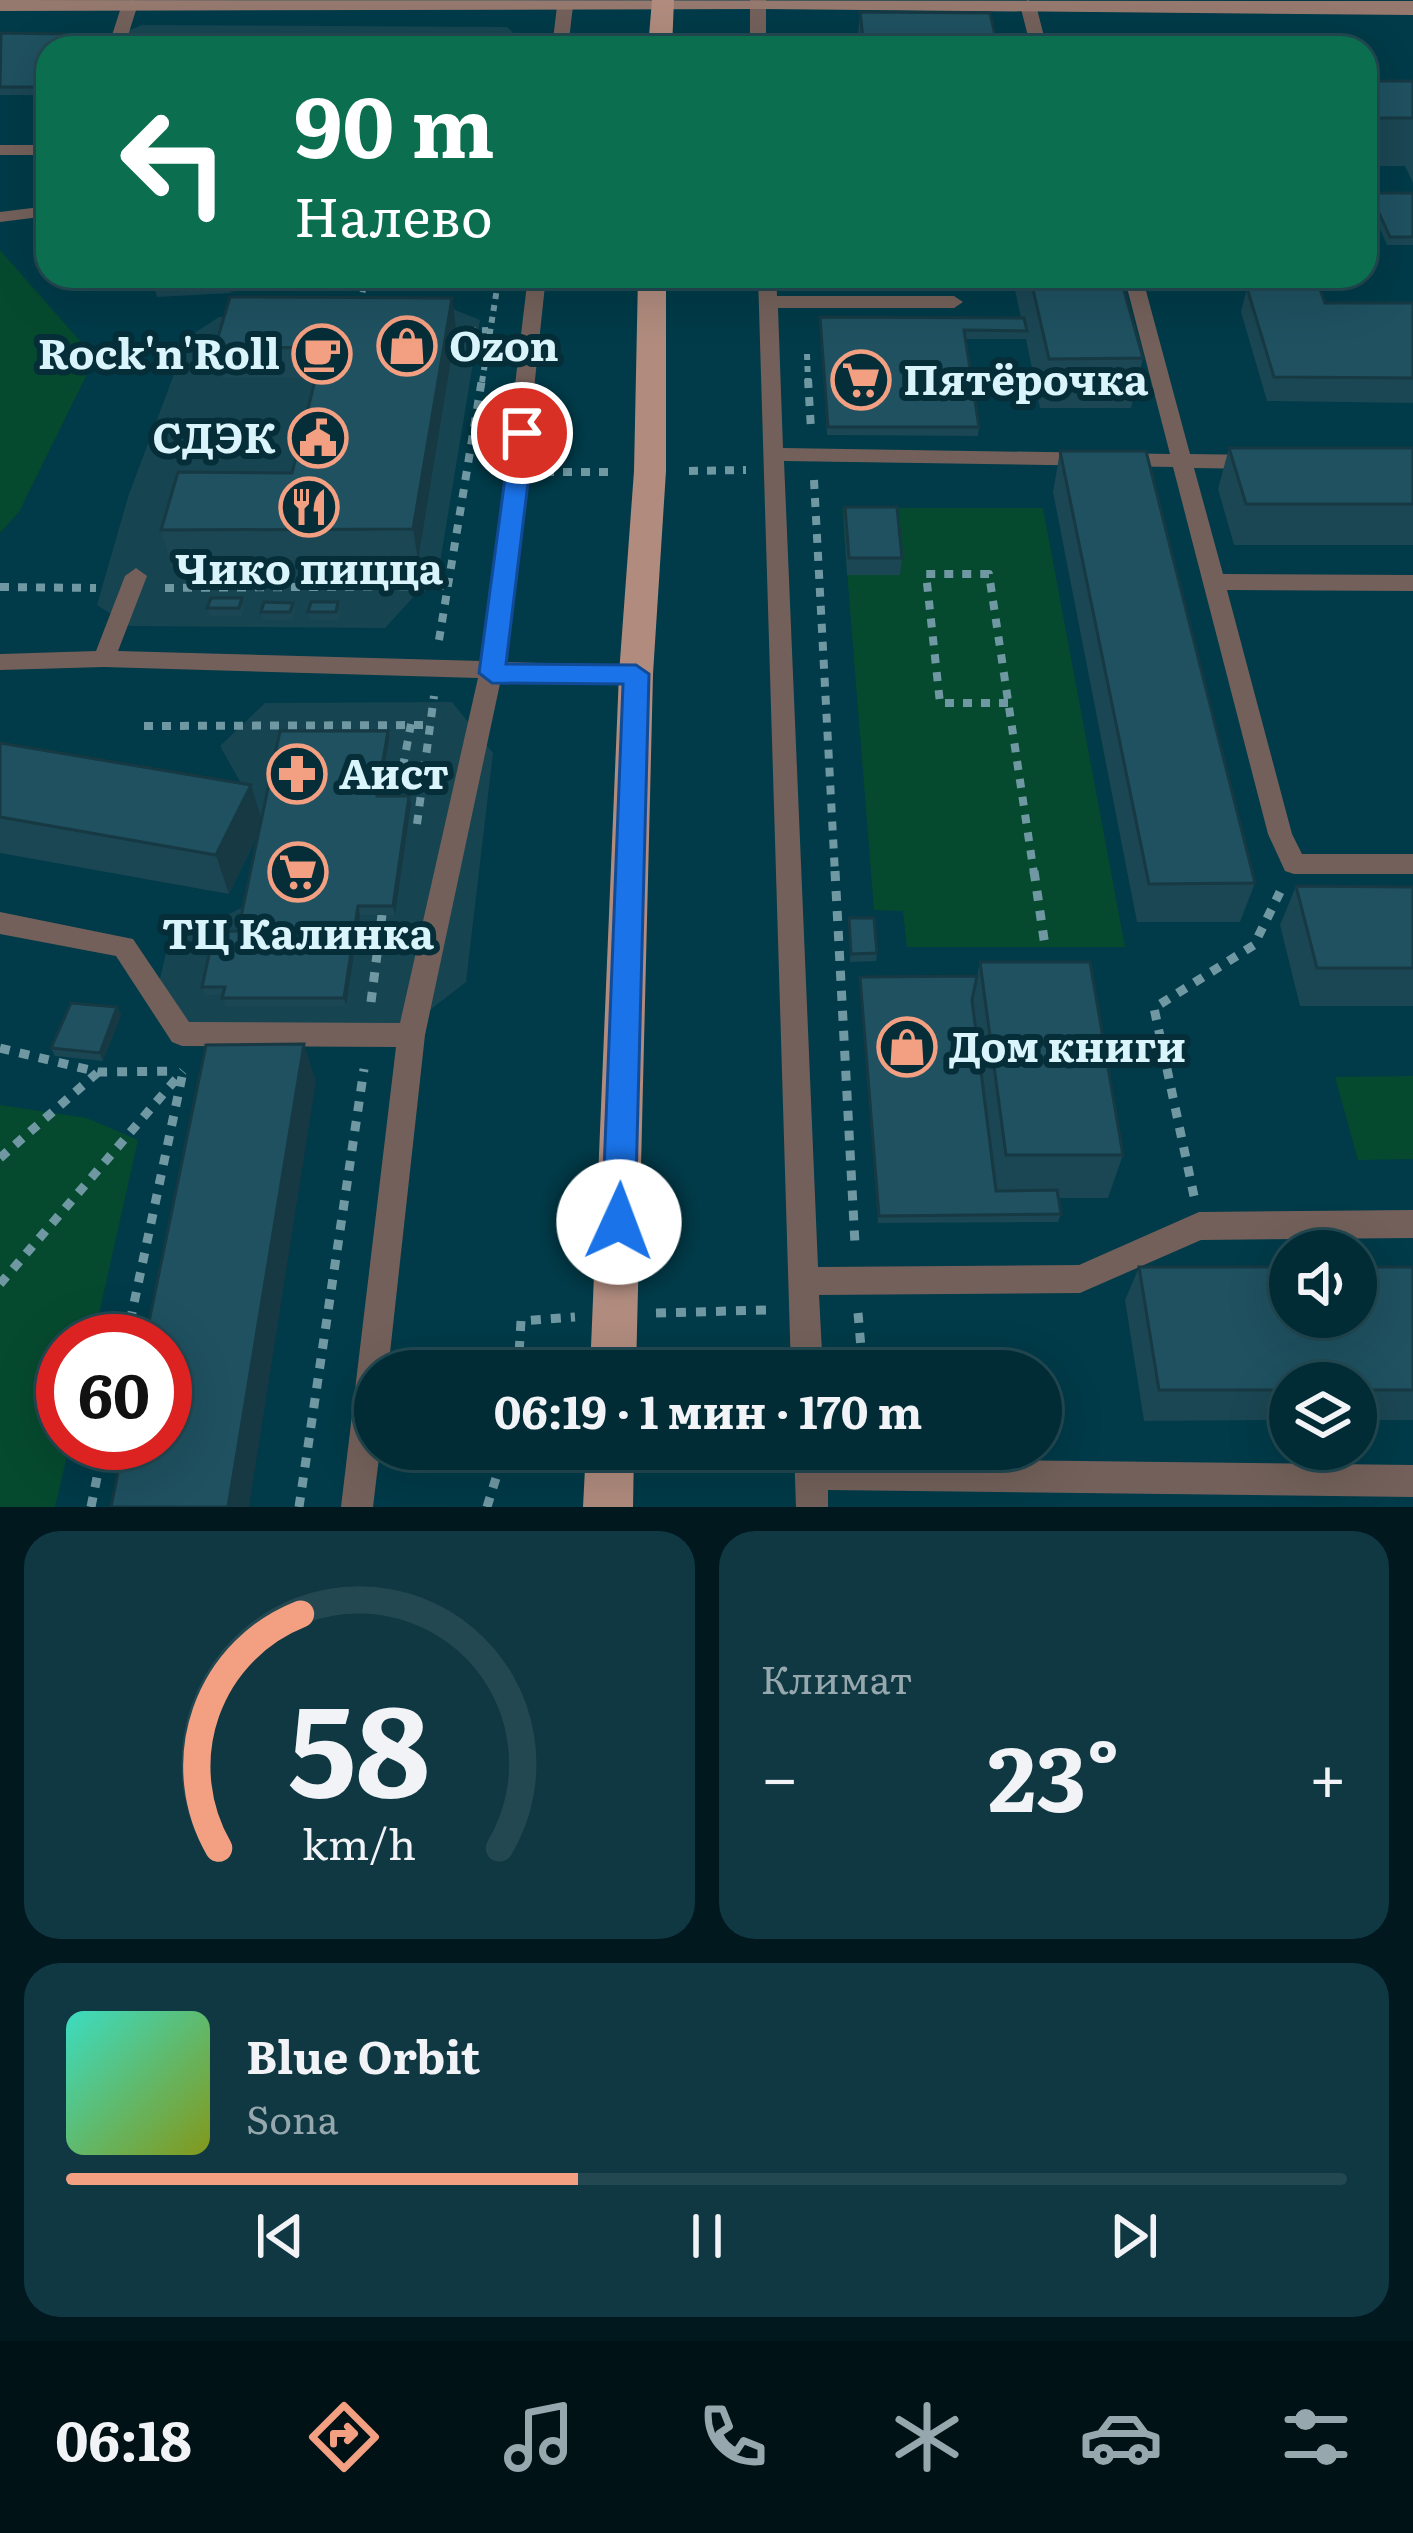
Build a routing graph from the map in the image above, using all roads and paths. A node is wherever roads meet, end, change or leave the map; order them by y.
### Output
1 (758, 1) edge
2 (662, 2) edge
3 (0, 4) edge
4 (130, 4) junction
5 (1028, 4) junction
6 (565, 6) junction
7 (1413, 8) edge
8 (120, 36) edge
9 (561, 36) edge
10 (661, 36) edge
11 (758, 36) edge
12 (1037, 36) edge
13 (0, 150) edge
14 (36, 150) edge
15 (36, 212) edge
16 (0, 217) edge
17 (363, 288) edge
18 (497, 288) edge
19 (535, 288) edge
20 (652, 288) edge
21 (1136, 288) edge
22 (768, 289) edge
23 (954, 302) dead end
24 (804, 303) junction
25 (358, 311) edge
26 (490, 330) junction
27 (438, 331) edge
28 (773, 454) junction
29 (813, 456) junction
30 (1180, 461) junction
31 (1274, 462) edge
32 (132, 582) junction
33 (1213, 582) junction
34 (1413, 583) edge
35 (446, 586) junction
36 (0, 587) edge
37 (104, 659) junction
38 (0, 662) edge
39 (435, 672) junction
40 (492, 673) junction
41 (636, 674) junction
42 (1008, 703) junction
43 (411, 724) junction
44 (432, 725) dead end
45 (144, 726) dead end
46 (396, 804) edge
47 (1294, 864) junction
48 (1413, 864) edge
49 (382, 915) edge
50 (0, 923) edge
51 (1046, 946) dead end
52 (367, 1035) junction
53 (411, 1035) junction
54 (98, 1072) dead end
55 (0, 1157) edge
56 (1413, 1224) edge
57 (1199, 1226) junction
58 (857, 1281) junction
59 (0, 1284) edge
60 (804, 1295) junction
61 (858, 1312) junction
62 (616, 1313) junction
63 (132, 1314) edge
64 (519, 1350) edge
65 (614, 1350) edge
66 (806, 1350) edge
67 (861, 1350) edge
68 (99, 1470) edge
69 (498, 1470) edge
70 (609, 1470) edge
71 (811, 1477) edge
72 (1413, 1481) edge
73 (91, 1507) edge
74 (357, 1507) edge
75 (487, 1507) edge
76 (608, 1507) edge

1 - 2 main road
1 - 5 main road
1 - 11 lane
2 - 6 main road
2 - 10 main road
3 - 4 main road
4 - 6 main road
4 - 8 lane
5 - 7 main road
5 - 12 lane
6 - 9 lane
13 - 14 lane
15 - 16 lane
17 - 25 path
18 - 26 path
19 - 40 lane
20 - 41 main road
21 - 30 lane
22 - 24 lane
22 - 28 lane
23 - 24 lane
24 - 29 path
26 - 27 path
26 - 35 path
28 - 29 lane
28 - 60 lane
29 - 30 lane
29 - 58 path
30 - 31 lane
30 - 33 lane
32 - 35 path
32 - 36 path
32 - 37 lane
33 - 34 lane
33 - 47 lane
35 - 39 path
37 - 38 lane
37 - 39 lane
39 - 40 lane
40 - 41 lane
40 - 53 lane
41 - 62 main road
42 - 42 path
42 - 51 path
43 - 44 path
43 - 45 path
43 - 46 path
47 - 48 lane
47 - 57 path
49 - 52 path
50 - 52 lane
52 - 53 lane
53 - 74 lane
54 - 55 path
56 - 57 lane
57 - 58 lane
58 - 60 lane
58 - 61 path
59 - 63 path
60 - 61 path
60 - 62 path
60 - 66 lane
61 - 67 path
62 - 64 path
62 - 65 main road
68 - 73 path
69 - 75 path
70 - 76 main road
71 - 72 lane

